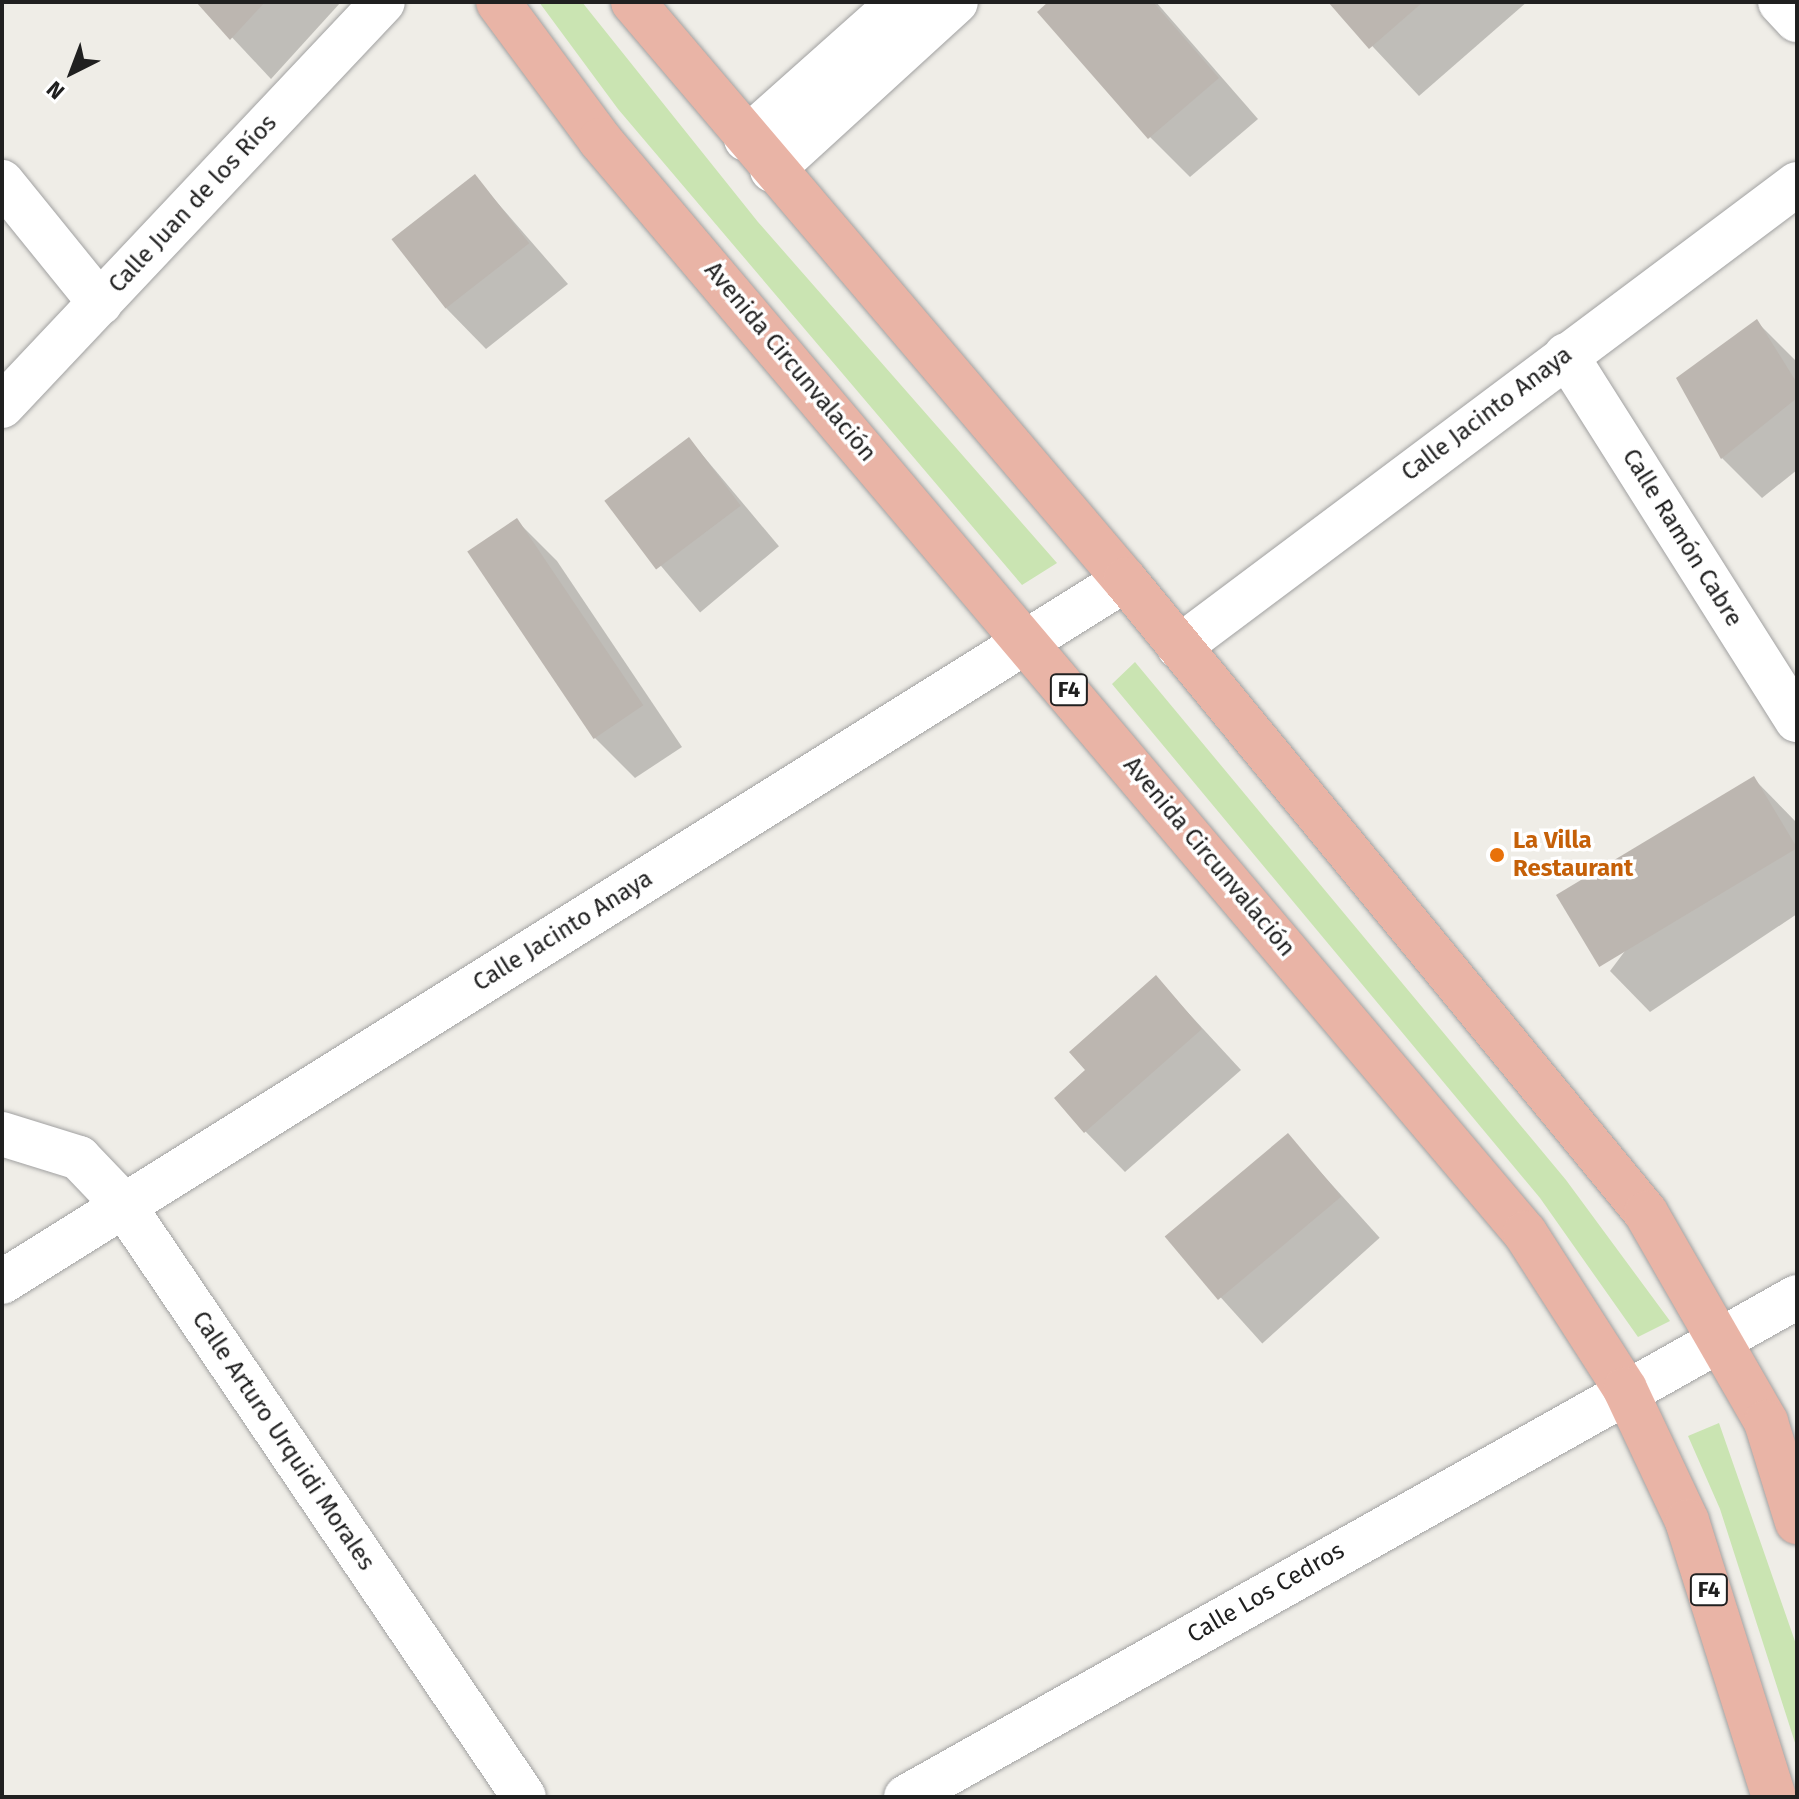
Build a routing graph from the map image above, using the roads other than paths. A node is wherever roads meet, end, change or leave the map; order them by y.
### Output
1 (383, 2) edge
2 (498, 2) edge
3 (633, 2) edge
4 (900, 2) edge
5 (956, 2) edge
6 (1780, 2) edge
7 (1797, 20) edge
8 (759, 154) junction
9 (2, 182) edge
10 (1797, 184) edge
11 (100, 303) junction
12 (1566, 355) junction
13 (2, 406) edge
14 (1125, 580) junction
15 (1029, 643) junction
16 (1179, 647) junction
17 (1797, 720) edge
18 (2, 1134) edge
19 (122, 1203) junction
20 (2, 1282) edge
21 (1797, 1297) edge
22 (1725, 1342) junction
23 (1625, 1389) junction
24 (1797, 1522) edge
25 (524, 1797) edge
26 (906, 1797) edge
27 (1774, 1797) edge

1 - 11 street, Calle Juan de los Ríos
2 - 15 highway, Avenida Circunvalación / F4
3 - 8 highway
4 - 8 street
5 - 8 street
6 - 7 street
8 - 14 highway
9 - 11 street
10 - 12 street, Calle Jacinto Anaya
11 - 13 street, Calle Juan de los Ríos
12 - 16 street, Calle Jacinto Anaya
12 - 17 street, Calle Ramón Cabre
14 - 15 street, Calle Jacinto Anaya
14 - 16 highway
15 - 19 street, Calle Jacinto Anaya
15 - 23 highway, Avenida Circunvalación / F4
16 - 22 highway
18 - 19 street, Calle Arturo Urquidi Morales
19 - 20 street, Calle Jacinto Anaya
19 - 25 street, Calle Arturo Urquidi Morales
21 - 22 street, Calle Los Cedros
22 - 23 street, Calle Los Cedros
22 - 24 highway
23 - 26 street, Calle Los Cedros
23 - 27 highway, Avenida Circunvalación / F4

